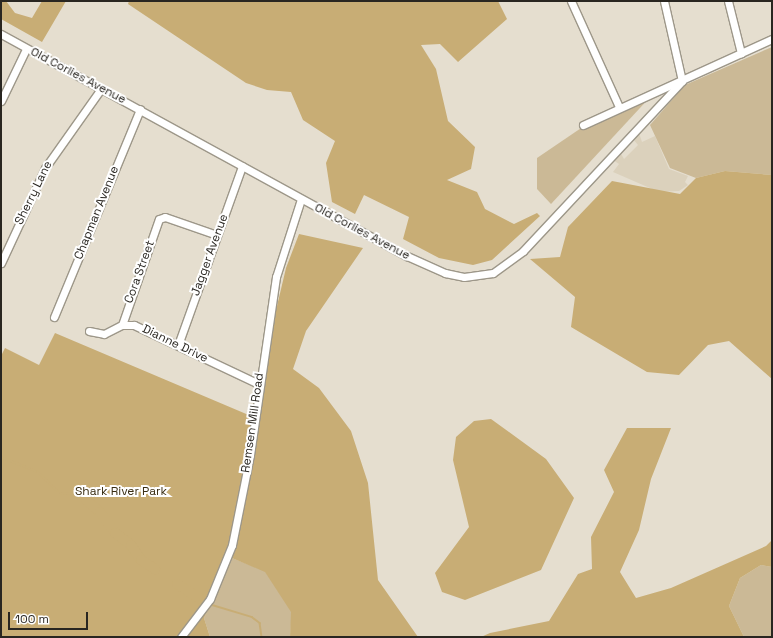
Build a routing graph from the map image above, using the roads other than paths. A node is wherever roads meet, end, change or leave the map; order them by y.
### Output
1 (571, 1) edge
2 (664, 1) edge
3 (728, 1) edge
4 (1, 34) edge
5 (772, 39) edge
6 (26, 49) junction
7 (741, 53) junction
8 (682, 81) junction
9 (101, 89) junction
10 (1, 101) edge
11 (619, 108) junction
12 (140, 109) junction
13 (583, 124) dead end
14 (242, 166) junction
15 (301, 199) junction
16 (217, 235) junction
17 (1, 263) edge
18 (54, 317) dead end
19 (122, 325) junction
20 (89, 331) dead end
21 (178, 345) junction
22 (259, 384) junction
23 (181, 637) edge

1 - 11 street
2 - 8 street
3 - 7 street
4 - 6 street, Old Corlies Avenue
5 - 7 street, Old Corlies Avenue
6 - 9 street, Old Corlies Avenue
6 - 10 street
7 - 8 street, Old Corlies Avenue
8 - 11 street, Old Corlies Avenue
8 - 15 street, Old Corlies Avenue
9 - 12 street, Old Corlies Avenue
9 - 17 street, Sherry Lane
11 - 13 street, Old Corlies Avenue
12 - 14 street, Old Corlies Avenue
12 - 18 street, Chapman Avenue
14 - 15 street, Old Corlies Avenue
14 - 16 street, Jagger Avenue
15 - 22 street, Remsen Mill Road
16 - 19 street, Cora Street
16 - 21 street, Jagger Avenue
19 - 20 street
19 - 21 street, Dianne Drive
21 - 22 street, Dianne Drive
22 - 23 street, Remsen Mill Road

